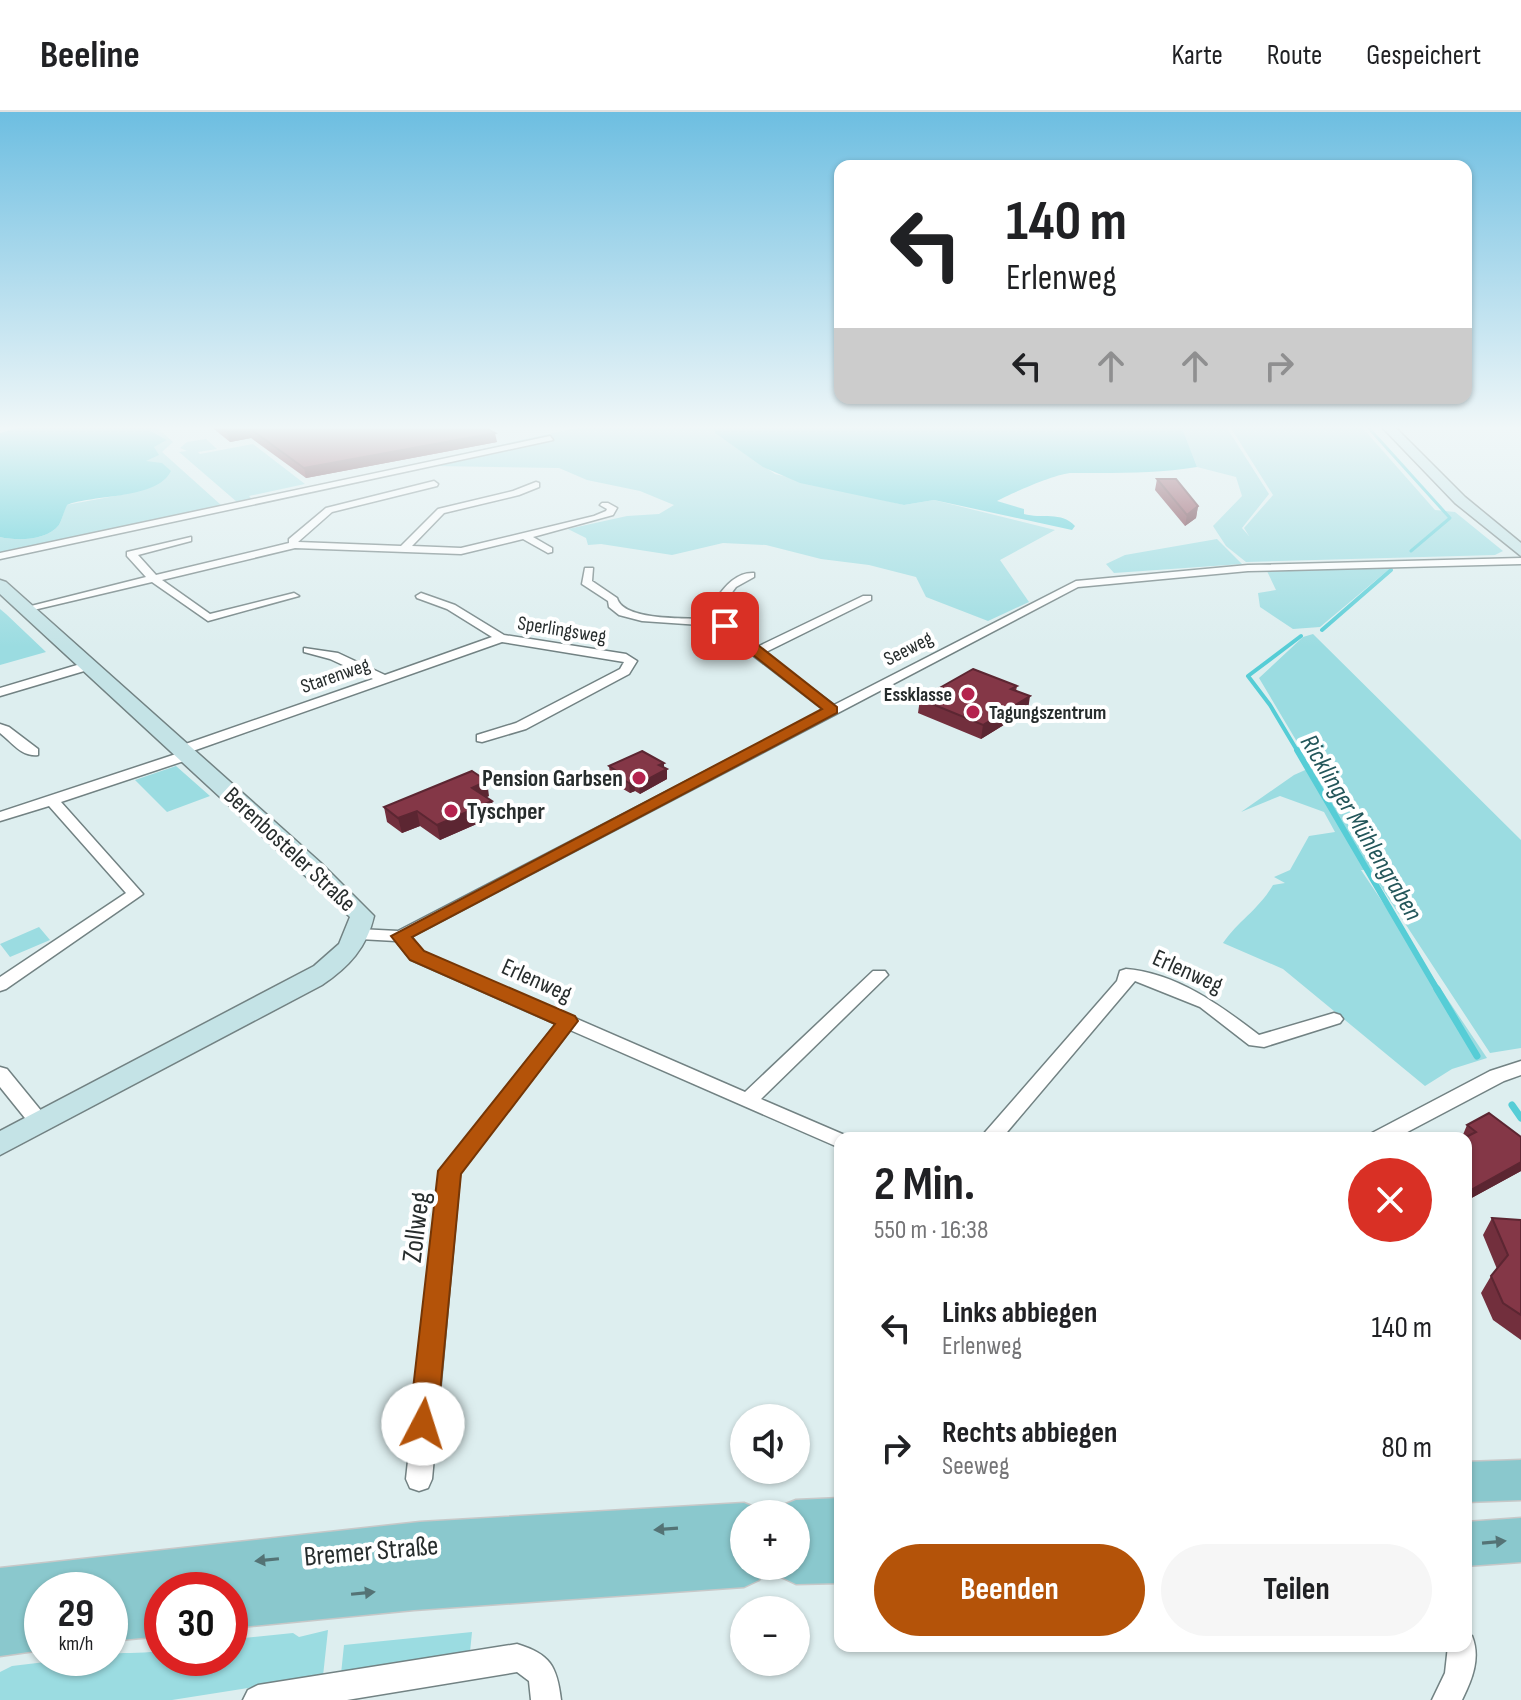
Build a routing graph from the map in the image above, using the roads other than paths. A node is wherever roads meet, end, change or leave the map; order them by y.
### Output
1 (265, 499) edge
2 (373, 499) edge
3 (491, 499) edge
4 (1459, 499) edge
5 (605, 505) dead end
6 (525, 536) junction
7 (188, 539) dead end
8 (295, 545) junction
9 (404, 549) junction
10 (548, 550) dead end
11 (1521, 551) edge
12 (0, 556) edge
13 (1521, 561) edge
14 (589, 570) dead end
15 (750, 575) dead end
16 (154, 579) junction
17 (0, 585) edge
18 (294, 596) dead end
19 (421, 596) dead end
20 (867, 598) dead end
21 (25, 609) junction
22 (712, 621) junction
23 (501, 638) junction
24 (308, 650) dead end
25 (756, 652) junction
26 (87, 666) junction
27 (384, 679) junction
28 (0, 692) edge
29 (832, 710) junction
30 (0, 728) edge
31 (482, 738) dead end
32 (33, 752) dead end
33 (185, 752) junction
34 (52, 800) junction
35 (0, 817) edge
36 (359, 934) junction
37 (401, 936) junction
38 (879, 975) dead end
39 (0, 985) edge
40 (1334, 1019) dead end
41 (568, 1021) junction
42 (1521, 1068) edge
43 (0, 1074) edge
44 (748, 1100) junction
45 (40, 1123) junction
46 (995, 1132) edge
47 (1390, 1132) edge
48 (834, 1138) edge
49 (0, 1144) edge
50 (419, 1479) dead end
51 (1521, 1480) edge
52 (1472, 1482) edge
53 (834, 1519) edge
54 (810, 1520) edge
55 (730, 1525) edge
56 (1521, 1540) edge
57 (1472, 1544) edge
58 (834, 1561) edge
59 (810, 1562) edge
60 (730, 1566) edge
61 (0, 1590) edge
62 (248, 1604) edge
63 (24, 1630) edge
64 (0, 1633) edge
65 (1461, 1652) edge
66 (258, 1700) edge
67 (546, 1700) edge
68 (1447, 1700) edge

1 - 12 street
2 - 8 street
3 - 9 street
4 - 11 street
5 - 6 street
6 - 9 street
6 - 10 street
7 - 16 street
8 - 9 street
8 - 16 street
13 - 29 street, Seeweg
14 - 22 street
15 - 22 street
16 - 18 street
16 - 21 street
17 - 21 street, Berenbosteler Straße
19 - 23 street, Sperlingsweg
20 - 25 street
21 - 26 street, Berenbosteler Straße
22 - 25 street
23 - 27 street, Starenweg
23 - 31 street, Sperlingsweg
24 - 27 street
25 - 29 street
26 - 28 street
26 - 33 street, Berenbosteler Straße
27 - 33 street, Starenweg
29 - 37 street, Seeweg
30 - 32 street
33 - 34 street, Starenweg
33 - 36 street, Berenbosteler Straße
34 - 35 street, Starenweg
34 - 39 street
36 - 37 street
36 - 45 street, Berenbosteler Straße
37 - 41 street, Erlenweg
38 - 44 street
40 - 46 street, Erlenweg
41 - 44 street, Erlenweg
41 - 50 street, Zollweg
42 - 47 street
43 - 45 street
44 - 48 street, Erlenweg
45 - 49 street, Berenbosteler Straße
51 - 52 main road
53 - 54 main road
55 -> 61 main road, Bremer Straße
57 -> 56 main road
58 - 59 main road
62 -> 60 main road, Bremer Straße
63 - 64 main road
65 - 68 street
66 - 67 street

